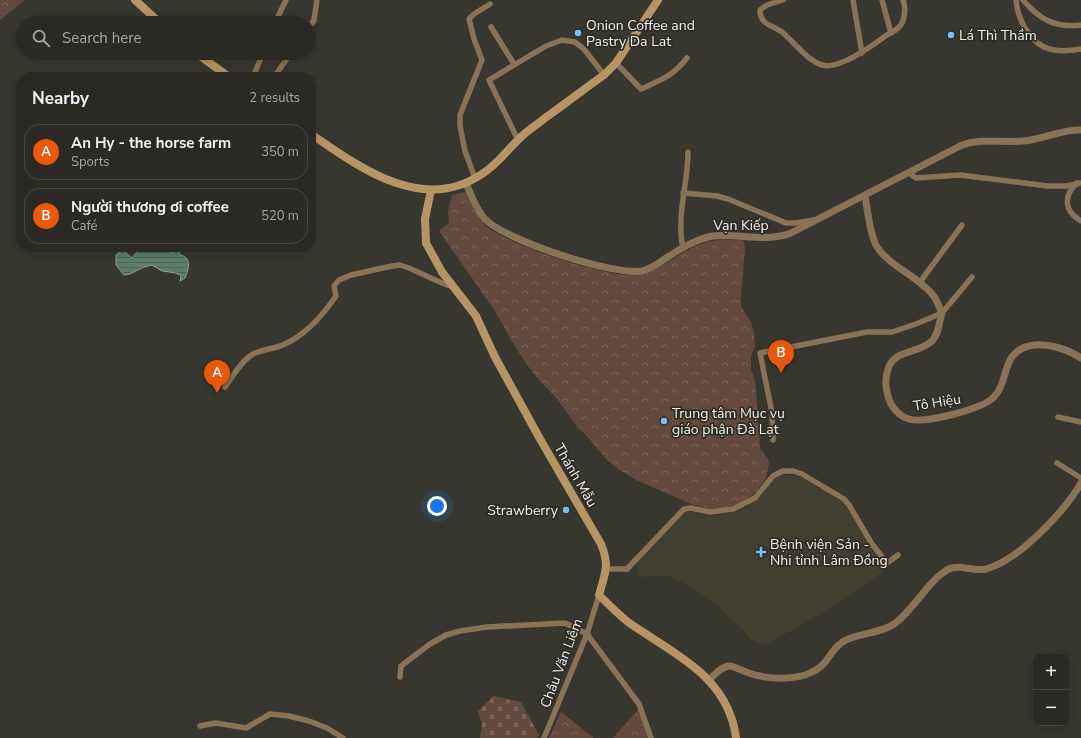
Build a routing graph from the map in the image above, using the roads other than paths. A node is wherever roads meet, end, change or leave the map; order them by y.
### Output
1 (135, 0) edge
2 (286, 0) edge
3 (317, 0) edge
4 (658, 0) edge
5 (783, 0) edge
6 (853, 0) edge
7 (882, 0) edge
8 (903, 0) edge
9 (1016, 0) edge
10 (1023, 0) edge
11 (490, 4) dead end
12 (152, 16) edge
13 (279, 16) edge
14 (315, 16) edge
15 (1081, 25) edge
16 (491, 27) dead end
17 (891, 33) junction
18 (1081, 49) edge
19 (862, 53) junction
20 (687, 58) dead end
21 (206, 60) edge
22 (260, 60) edge
23 (286, 60) edge
24 (616, 63) junction
25 (514, 64) junction
26 (222, 72) edge
27 (255, 72) edge
28 (278, 72) edge
29 (604, 75) junction
30 (1081, 130) edge
31 (316, 138) edge
32 (518, 140) junction
33 (688, 152) dead end
34 (909, 173) junction
35 (475, 178) junction
36 (1079, 183) edge
37 (466, 184) junction
38 (431, 190) junction
39 (683, 193) junction
40 (865, 196) junction
41 (816, 220) junction
42 (1081, 221) edge
43 (962, 225) dead end
44 (683, 248) junction
45 (972, 277) dead end
46 (920, 282) junction
47 (453, 287) junction
48 (942, 313) junction
49 (1081, 358) edge
50 (225, 387) dead end
51 (1058, 417) dead end
52 (1081, 422) edge
53 (772, 440) dead end
54 (1057, 463) dead end
55 (1081, 478) edge
56 (1081, 483) edge
57 (898, 555) dead end
58 (607, 569) junction
59 (599, 595) junction
60 (587, 634) junction
61 (400, 677) dead end
62 (709, 680) junction
63 (200, 726) dead end
64 (343, 738) edge
65 (544, 738) edge
66 (651, 738) edge
67 (736, 738) edge

1 - 12 main road
2 - 13 street
3 - 14 street
4 - 24 main road
5 - 19 street
6 - 19 street
7 - 17 street
8 - 17 street
9 - 18 street
10 - 15 street
11 - 35 street
16 - 25 street
17 - 19 street
20 - 24 street
21 - 26 main road
22 - 27 street
23 - 28 street
24 - 29 main road
25 - 29 street
25 - 32 street
29 - 32 main road
30 - 34 street, Vạn Kiếp
31 - 38 main road
32 - 35 main road
33 - 39 street
34 - 36 street
34 - 40 street, Vạn Kiếp
35 - 37 main road
36 - 42 street
37 - 38 main road
37 - 44 street, Vạn Kiếp
38 - 47 main road, Thánh Mẫu
39 - 41 street
39 - 44 street
40 - 41 street, Vạn Kiếp
40 - 46 street
41 - 44 street, Vạn Kiếp
43 - 46 street
45 - 48 street
46 - 48 street
47 - 50 street
47 - 58 main road, Thánh Mẫu
48 - 49 street, Tô Hiệu
48 - 53 street
51 - 52 street
54 - 55 street
56 - 62 street
57 - 58 street
58 - 59 main road, Thánh Mẫu
59 - 60 street, Châu Văn Liêm
59 - 62 main road
60 - 61 street
60 - 65 street, Châu Văn Liêm
60 - 66 street
62 - 67 main road
63 - 64 street

